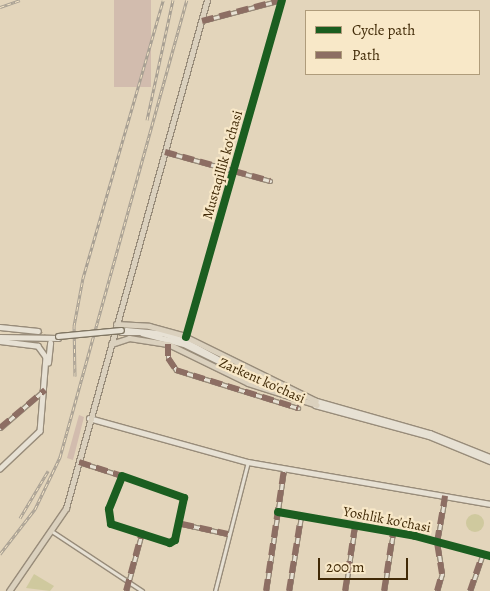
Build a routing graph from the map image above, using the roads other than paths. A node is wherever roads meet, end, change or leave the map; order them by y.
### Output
1 (207, 0) edge
2 (281, 0) edge
3 (202, 21) junction
4 (165, 152) junction
5 (235, 170) junction
6 (270, 181) dead end
7 (116, 324) junction
8 (0, 327) edge
9 (38, 331) tunnel mouth
10 (0, 335) edge
11 (186, 337) junction
12 (0, 341) edge
13 (50, 344) dead end
14 (168, 344) junction
15 (110, 346) junction
16 (45, 390) junction
17 (316, 403) junction
18 (298, 408) dead end
19 (90, 418) junction
20 (0, 428) edge
21 (490, 459) edge
22 (79, 462) junction
23 (248, 462) junction
24 (0, 469) edge
25 (284, 469) junction
26 (0, 473) edge
27 (122, 476) junction
28 (445, 496) junction
29 (490, 504) edge
30 (278, 512) junction
31 (301, 516) junction
32 (182, 524) junction
33 (355, 526) junction
34 (53, 532) junction
35 (142, 532) junction
36 (393, 532) junction
37 (228, 534) junction
38 (437, 542) junction
39 (483, 553) junction
40 (490, 556) edge
41 (128, 583) junction
42 (9, 591) edge
43 (126, 591) edge
44 (142, 591) edge
45 (215, 591) edge
46 (266, 591) edge
47 (289, 591) edge
48 (345, 591) edge
49 (384, 591) edge
50 (437, 591) edge
51 (470, 591) edge

1 - 3 main road
2 - 3 street, Mustaqillik ko'chasi
2 - 5 street, Mustaqillik ko'chasi
3 - 4 main road
4 - 5 street
4 - 7 main road
5 - 6 street
5 - 11 street, Mustaqillik ko'chasi
7 - 11 main road
7 - 15 main road
8 - 9 main road
10 - 17 main road, Zarkent ko'chasi, bridge
11 - 17 main road
12 - 16 main road
13 - 26 main road
14 - 15 main road
14 - 17 main road
14 - 18 street
15 - 19 main road
16 - 20 street
16 - 24 main road
17 - 21 main road, Zarkent ko'chasi
19 - 22 main road
19 - 23 main road
22 - 27 street
22 - 34 main road
23 - 25 main road
23 - 37 street
25 - 28 main road
25 - 30 street
27 - 32 street
27 - 35 street
28 - 29 main road
28 - 38 street
30 - 31 street, Yoshlik ko'chasi
30 - 46 street
31 - 33 street, Yoshlik ko'chasi
31 - 47 street
32 - 35 street
32 - 37 street
33 - 36 street, Yoshlik ko'chasi
33 - 48 street
34 - 41 street
34 - 42 main road
35 - 41 street
36 - 38 street, Yoshlik ko'chasi
36 - 49 street
37 - 45 street
38 - 39 street, Yoshlik ko'chasi
38 - 50 street
39 - 40 street, Yoshlik ko'chasi
39 - 51 street
41 - 43 street
41 - 44 street

